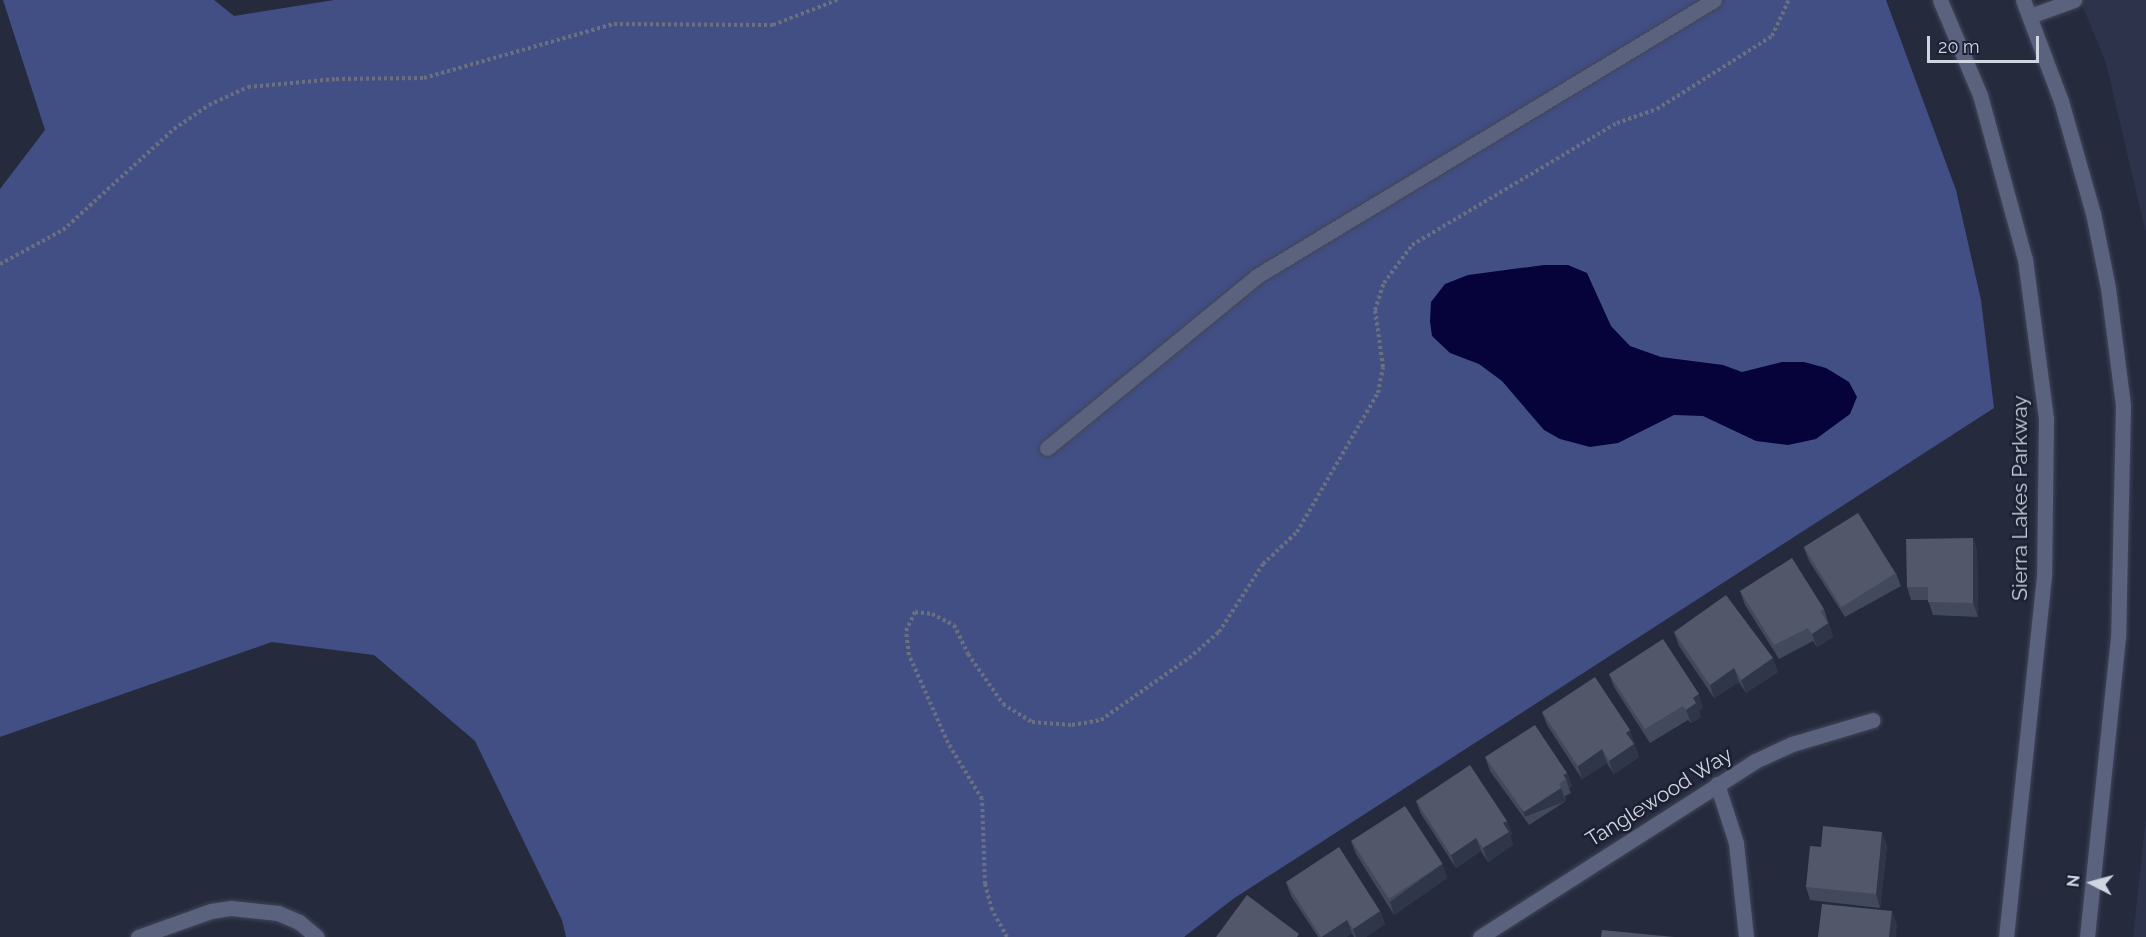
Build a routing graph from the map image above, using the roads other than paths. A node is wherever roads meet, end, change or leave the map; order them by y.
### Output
1 (1714, 0) edge
2 (1940, 0) edge
3 (2023, 0) edge
4 (2074, 0) edge
5 (2030, 16) junction
6 (1047, 448) dead end
7 (1873, 720) dead end
8 (1717, 784) junction
9 (138, 937) edge
10 (317, 937) edge
11 (1480, 937) edge
12 (1746, 937) edge
13 (2006, 937) edge
14 (2087, 937) edge

1 - 6 street
2 - 13 street, Sierra Lakes Parkway
3 - 5 street
4 - 5 street
5 - 14 street
7 - 8 street, Tanglewood Way
8 - 11 street, Tanglewood Way
8 - 12 street
9 - 10 street

